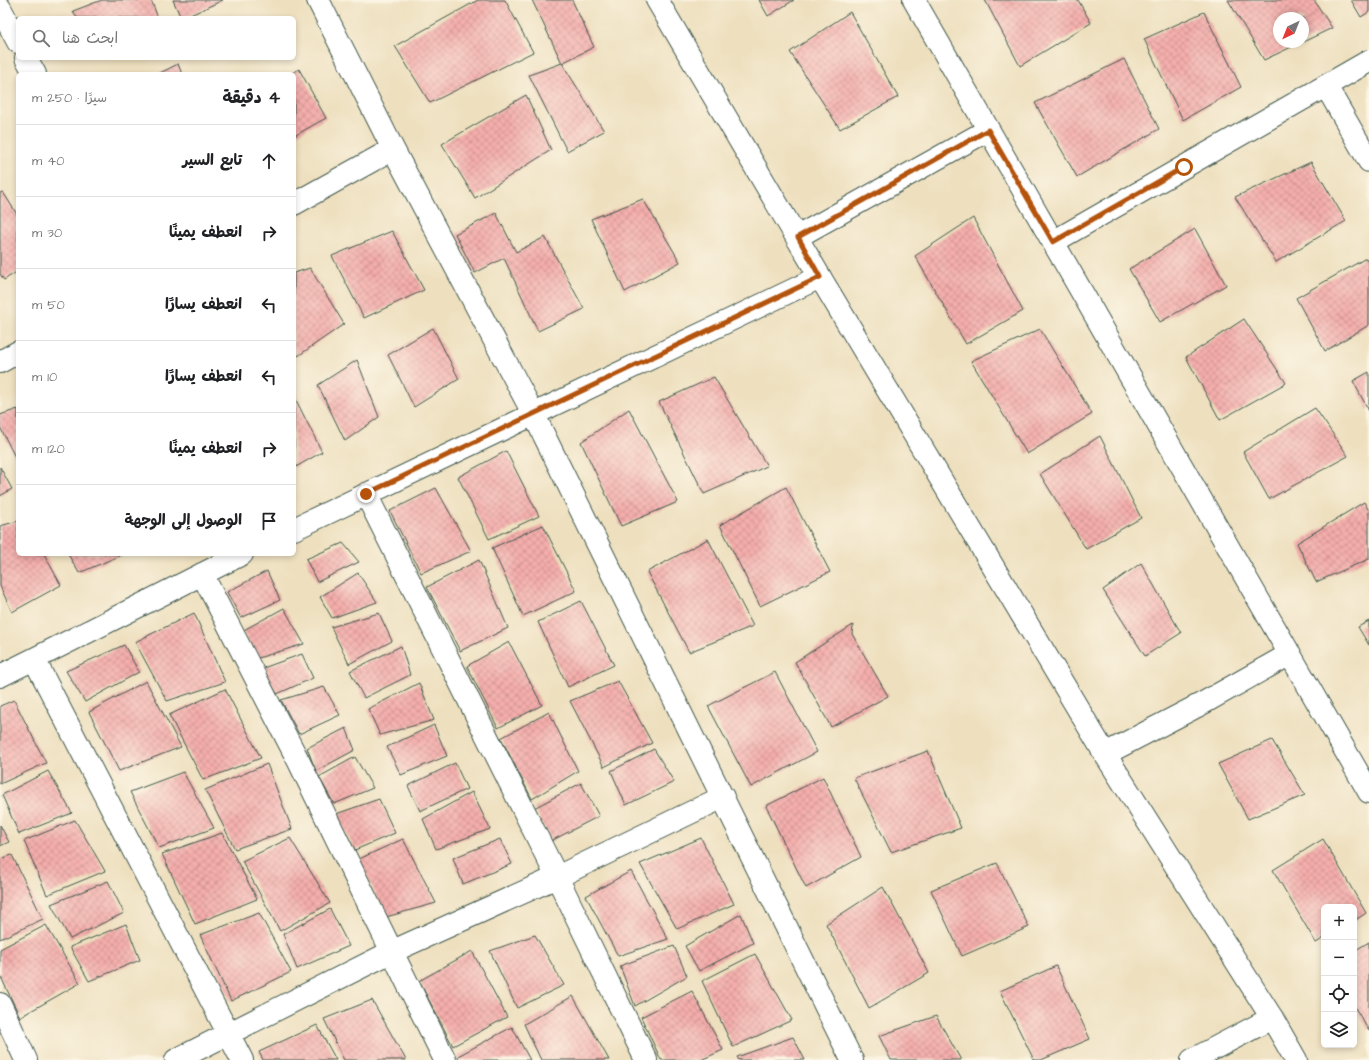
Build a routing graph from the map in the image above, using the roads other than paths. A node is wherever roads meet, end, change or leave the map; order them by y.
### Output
1 (318, 0) edge
2 (657, 0) edge
3 (914, 0) edge
4 (0, 8) edge
5 (16, 38) edge
6 (27, 60) edge
7 (1369, 61) edge
8 (34, 72) edge
9 (1326, 86) junction
10 (988, 130) junction
11 (393, 149) junction
12 (1369, 161) edge
13 (296, 203) edge
14 (798, 237) junction
15 (1053, 242) junction
16 (820, 277) junction
17 (16, 353) edge
18 (0, 362) edge
19 (534, 415) junction
20 (366, 494) junction
21 (296, 528) edge
22 (238, 556) edge
23 (202, 574) junction
24 (1290, 654) junction
25 (34, 659) junction
26 (0, 676) edge
27 (1106, 754) junction
28 (1369, 792) edge
29 (723, 797) junction
30 (557, 878) junction
31 (392, 952) junction
32 (0, 1004) edge
33 (1272, 1018) junction
34 (229, 1035) junction
35 (26, 1060) edge
36 (176, 1060) edge
37 (242, 1060) edge
38 (446, 1060) edge
39 (646, 1060) edge
40 (852, 1060) edge
41 (1192, 1060) edge
42 (1296, 1060) edge

1 - 11 street
2 - 14 street
3 - 10 street
4 - 5 street
6 - 8 street
7 - 9 street
9 - 12 street
9 - 15 street
10 - 14 street
10 - 15 street
11 - 13 street
11 - 19 street
14 - 16 street
15 - 24 street
16 - 19 street
16 - 27 street
17 - 18 street
19 - 20 street
19 - 29 street
20 - 21 street
20 - 30 street
22 - 23 street
23 - 25 street
23 - 31 street
24 - 27 street
24 - 28 street
25 - 26 street
25 - 34 street
27 - 33 street
29 - 30 street
29 - 40 street
30 - 31 street
30 - 39 street
31 - 34 street
31 - 38 street
32 - 35 street
33 - 41 street
33 - 42 street
34 - 36 street
34 - 37 street

